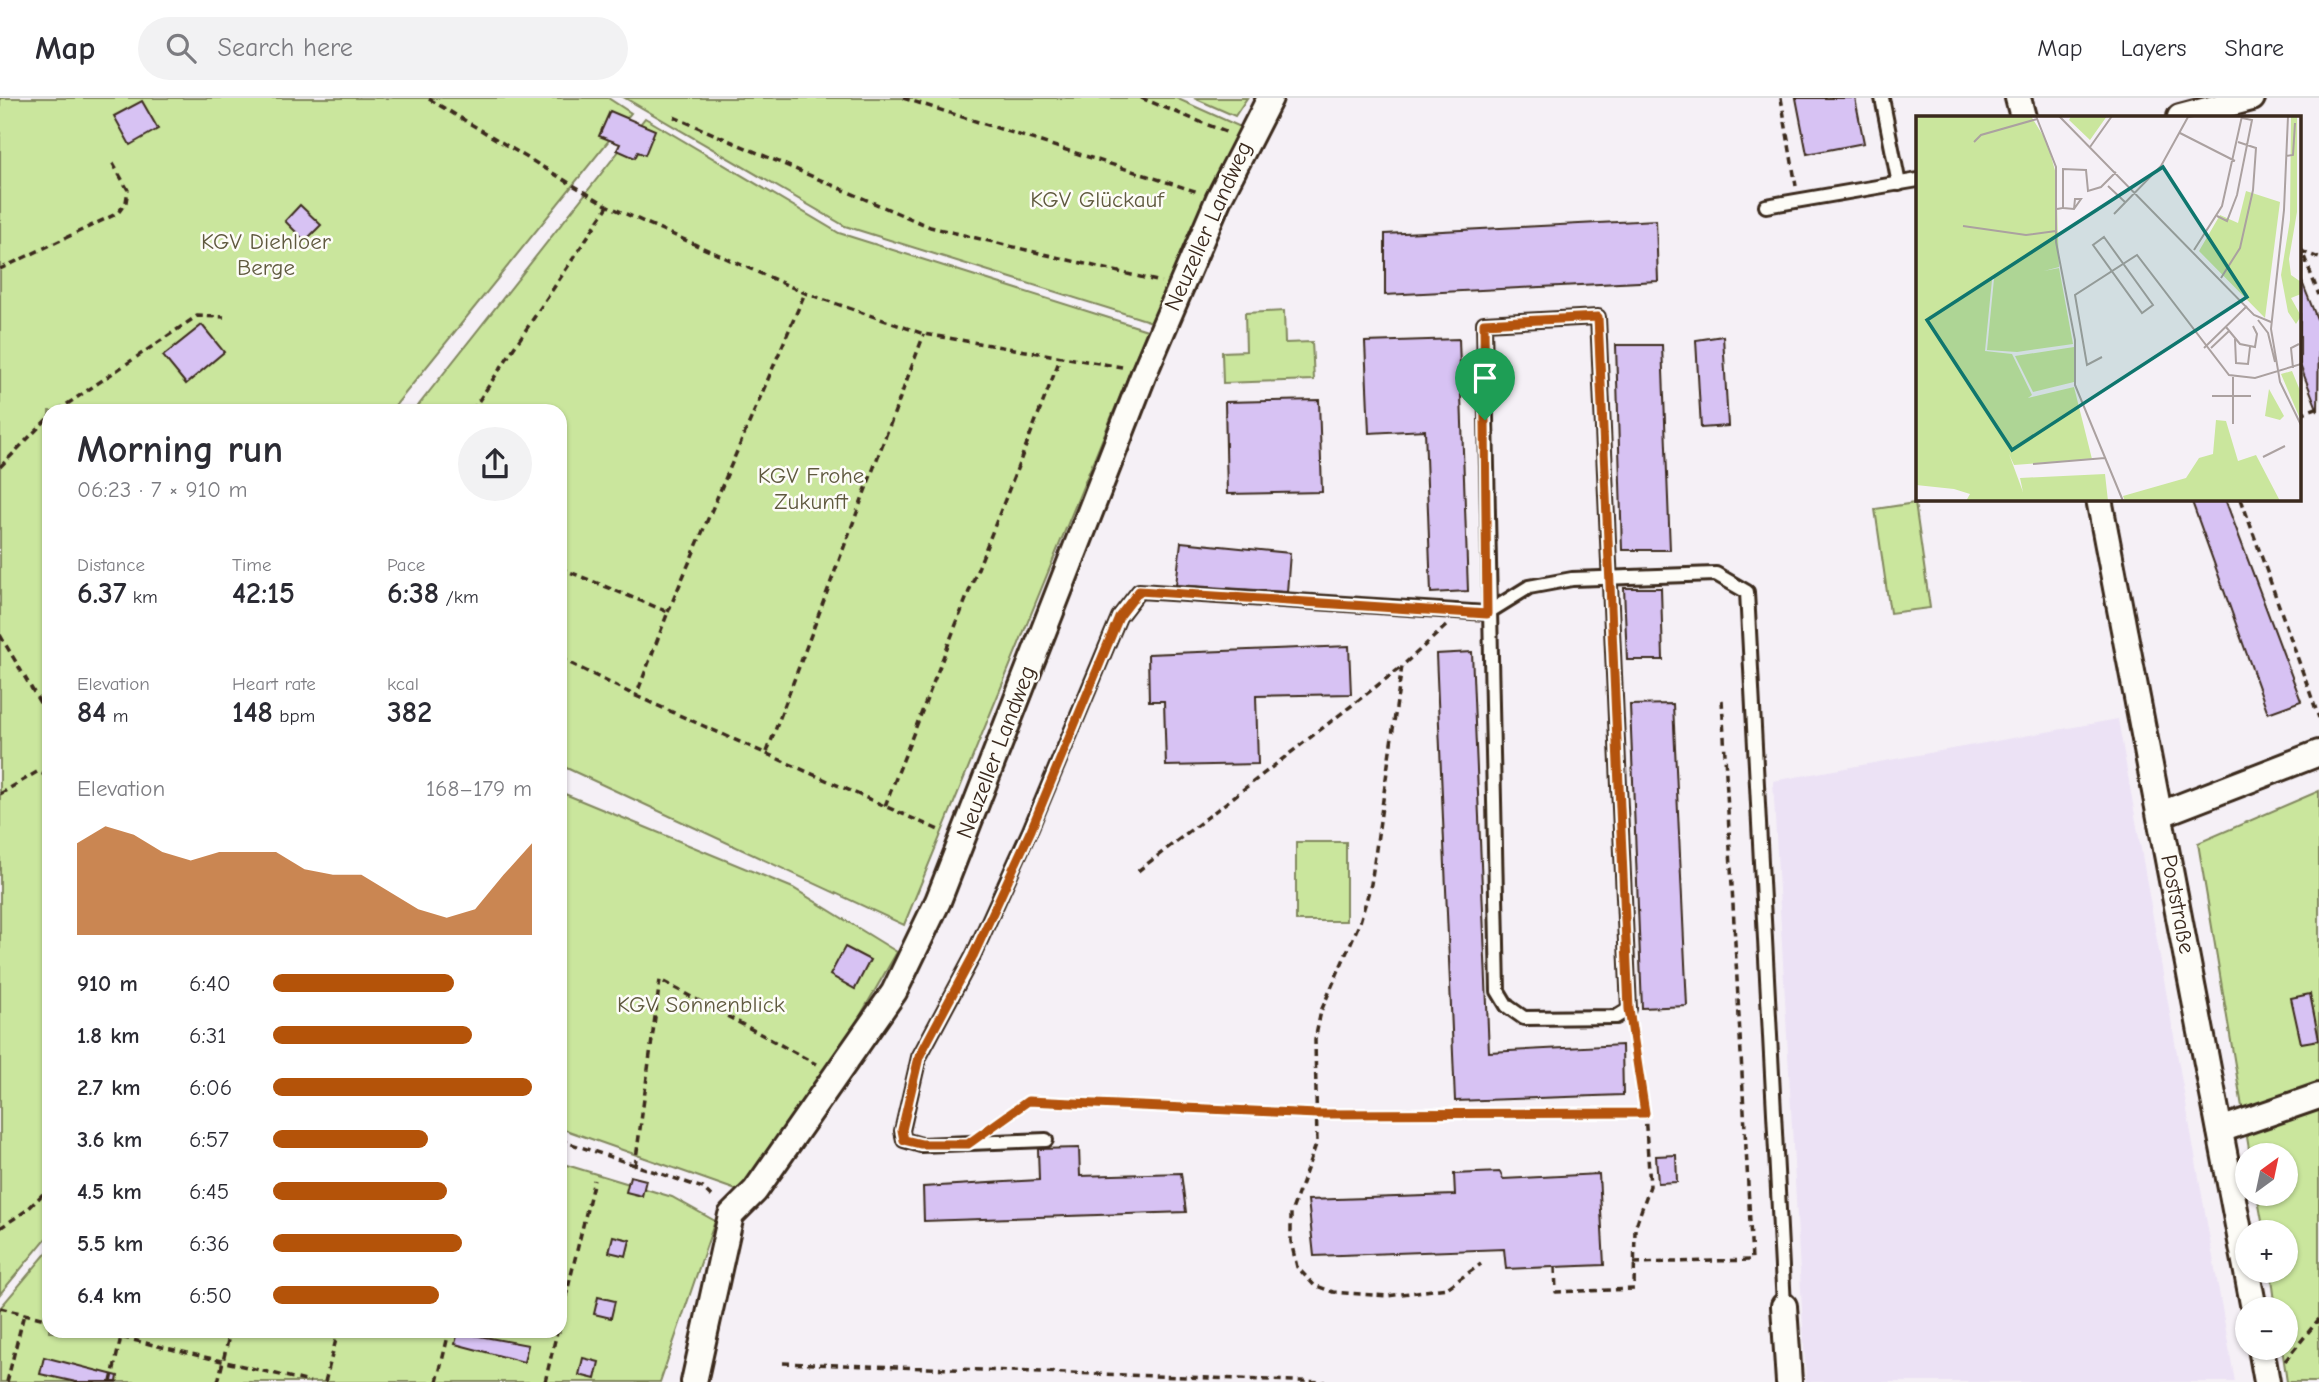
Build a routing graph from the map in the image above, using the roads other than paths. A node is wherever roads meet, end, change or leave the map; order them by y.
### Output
1 (1270, 98) edge
2 (1882, 98) edge
3 (2018, 98) edge
4 (2252, 98) edge
5 (2023, 116) edge
6 (2184, 116) edge
7 (1916, 180) edge
8 (1899, 184) junction
9 (1766, 206) dead end
10 (2099, 500) edge
11 (1608, 578) junction
12 (1487, 614) junction
13 (2319, 753) edge
14 (2161, 814) junction
15 (2319, 1096) edge
16 (2220, 1130) junction
17 (1046, 1140) dead end
18 (2252, 1297) edge
19 (1784, 1306) joint
20 (2266, 1360) edge
21 (2272, 1377) edge
22 (694, 1382) edge
23 (1789, 1382) edge

1 - 22 street, Neuzeller Landweg
2 - 8 lane
3 - 5 street
4 - 6 street
7 - 8 lane
8 - 9 lane
10 - 14 street, Poststraße
11 - 12 lane
11 - 12 lane
11 - 12 lane
11 - 19 lane
12 - 17 lane
13 - 14 street
14 - 16 street, Poststraße
15 - 16 street
16 - 18 street, Poststraße
19 - 23 street
20 - 21 street

